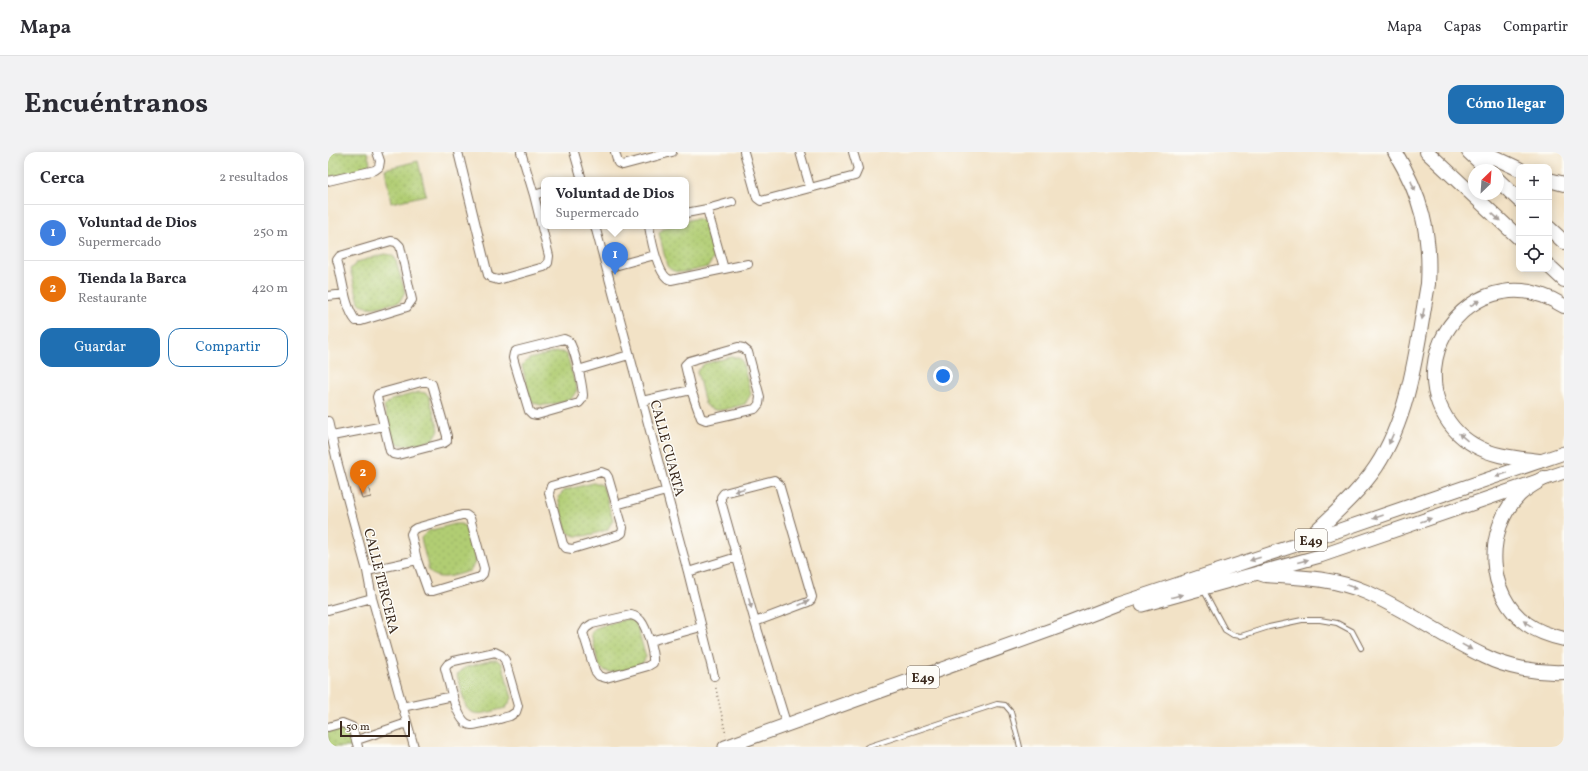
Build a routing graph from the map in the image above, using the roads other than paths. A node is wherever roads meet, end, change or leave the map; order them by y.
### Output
1 (377, 152) edge
2 (458, 152) edge
3 (521, 152) edge
4 (574, 152) edge
5 (615, 152) edge
6 (672, 152) edge
7 (744, 152) edge
8 (800, 152) edge
9 (853, 152) edge
10 (1395, 152) edge
11 (1427, 152) edge
12 (1469, 152) edge
13 (1483, 152) edge
14 (1482, 164) edge
15 (1516, 168) edge
16 (581, 177) edge
17 (328, 181) edge
18 (1552, 181) edge
19 (1564, 184) edge
20 (1504, 186) edge
21 (810, 188) junction
22 (541, 193) edge
23 (534, 195) junction
24 (1516, 197) edge
25 (732, 202) dead end
26 (707, 209) junction
27 (689, 212) edge
28 (541, 223) edge
29 (542, 229) edge
30 (596, 229) edge
31 (650, 229) edge
32 (1552, 231) edge
33 (1517, 236) edge
34 (1564, 242) edge
35 (655, 255) junction
36 (748, 264) dead end
37 (607, 268) junction
38 (724, 269) junction
39 (1552, 269) edge
40 (1564, 280) edge
41 (345, 294) junction
42 (328, 296) edge
43 (1564, 306) edge
44 (629, 355) junction
45 (578, 370) junction
46 (691, 390) junction
47 (642, 401) junction
48 (328, 421) edge
49 (384, 426) junction
50 (332, 436) junction
51 (1564, 453) edge
52 (337, 461) junction
53 (1539, 461) junction
54 (328, 463) edge
55 (1564, 472) edge
56 (1544, 478) junction
57 (666, 491) junction
58 (616, 505) junction
59 (1305, 542) junction
60 (737, 557) junction
61 (417, 560) junction
62 (367, 572) junction
63 (688, 572) junction
64 (1259, 573) junction
65 (1203, 589) junction
66 (372, 598) junction
67 (328, 610) edge
68 (755, 622) junction
69 (701, 627) junction
70 (1059, 627) junction
71 (1564, 639) edge
72 (650, 641) junction
73 (1361, 648) dead end
74 (1564, 672) edge
75 (714, 676) road end
76 (453, 696) junction
77 (402, 707) junction
78 (407, 724) junction
79 (787, 726) junction
80 (328, 727) edge
81 (358, 744) edge
82 (733, 746) edge
83 (414, 747) edge
84 (867, 747) edge
85 (1020, 747) edge

1 - 17 street
2 - 29 street
3 - 23 street
4 - 16 street
5 - 6 street
7 - 21 street
8 - 21 street
9 - 21 street
10 -> 59 highway
11 -> 33 highway
12 - 14 highway
13 - 15 highway
18 - 19 highway
20 - 24 highway
22 - 23 street
23 - 28 street
25 - 26 street
26 - 27 street
26 - 38 street
30 - 37 street, CALLE CUARTA
31 - 35 street
32 - 34 highway
35 - 37 street
35 - 38 street
36 - 38 street
37 - 44 street, CALLE CUARTA
39 - 40 highway
41 - 41 street
41 - 42 street
53 -> 43 highway
44 - 45 street
44 - 47 street, CALLE CUARTA
45 - 45 street
46 - 46 street
46 - 47 street
47 - 57 street, CALLE CUARTA
48 - 50 street, CALLE TERCERA
49 - 49 street
49 - 50 street
50 - 52 street, CALLE TERCERA
51 - 53 main road, E49
52 - 54 street
52 - 62 street, CALLE TERCERA
53 -> 59 main road, E49
55 - 56 main road, E49
64 -> 56 main road, E49
71 -> 56 highway
57 - 58 street
57 - 63 street, CALLE CUARTA
58 - 58 street
59 -> 70 main road, E49
60 - 63 street
60 -> 68 street
68 -> 60 street
61 - 61 street
61 - 62 street
62 - 66 street, CALLE TERCERA
63 - 69 street, CALLE CUARTA
64 - 65 main road, E49
64 -> 74 highway
70 -> 65 main road, E49
65 - 73 lane
66 - 67 street
66 - 77 street, CALLE TERCERA
68 - 79 street
69 - 72 street
69 - 75 street, CALLE CUARTA
70 - 79 main road, E49
72 - 72 street
76 - 76 street
76 - 77 street
77 - 78 street, CALLE TERCERA
78 - 81 street
78 - 83 street, CALLE TERCERA
79 - 82 main road, E49
80 - 81 street
84 - 85 lane

